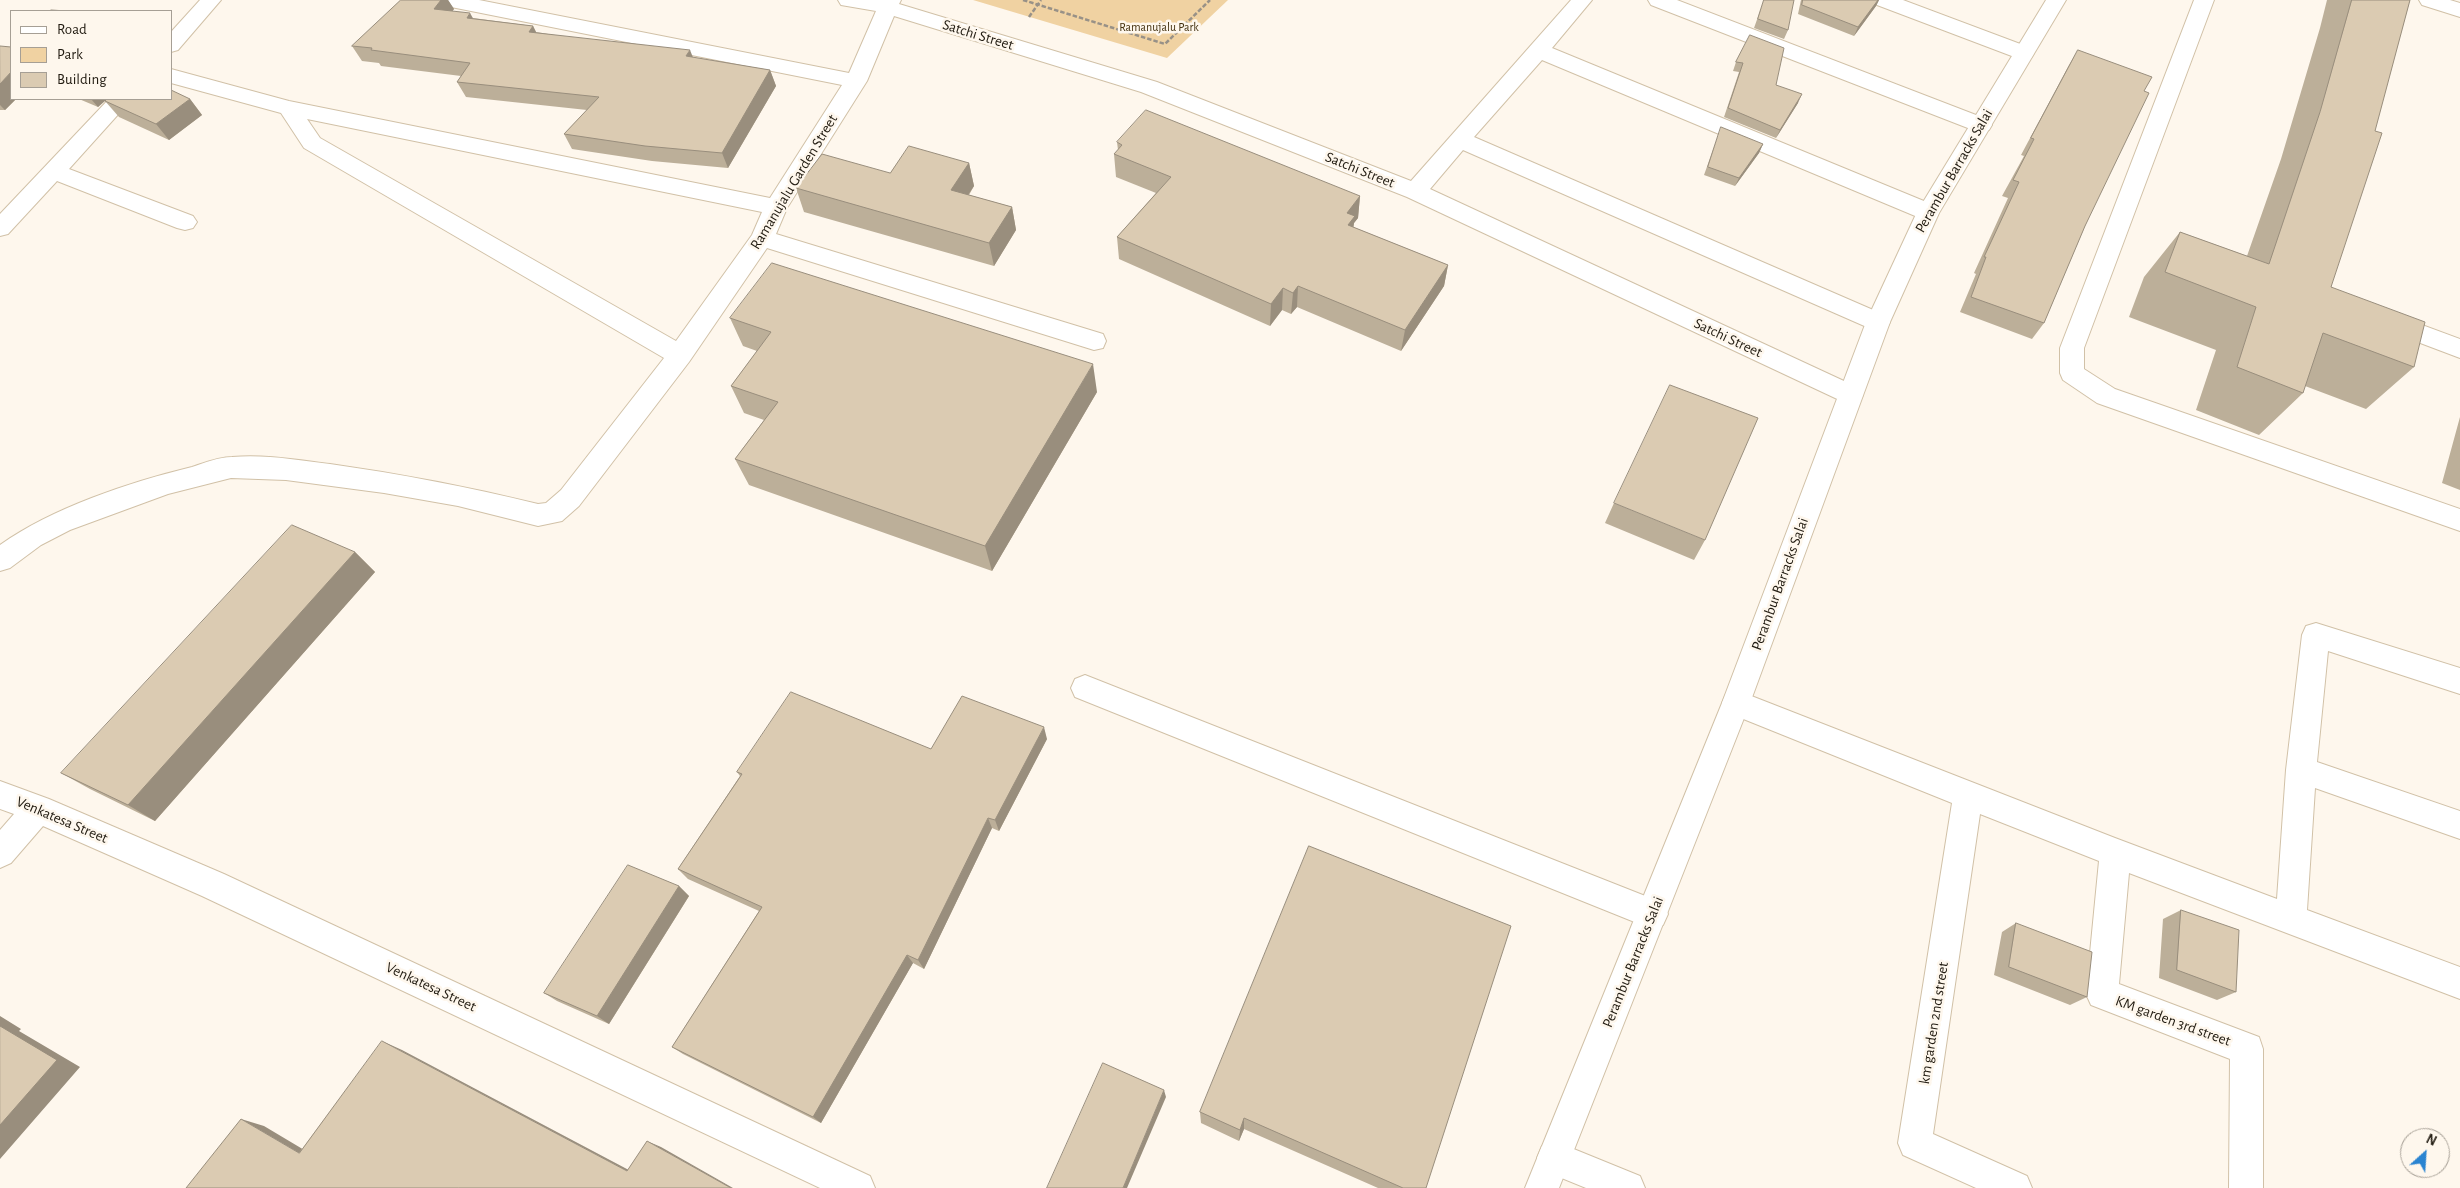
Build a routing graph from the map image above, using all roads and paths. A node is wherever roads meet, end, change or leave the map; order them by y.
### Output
1 (211, 0) edge
2 (446, 0) edge
3 (848, 0) edge
4 (1023, 0) edge
5 (1210, 0) edge
6 (1582, 0) edge
7 (1658, 0) edge
8 (1884, 0) edge
9 (2056, 0) edge
10 (2204, 0) edge
11 (2430, 0) edge
12 (889, 3) edge
13 (2460, 10) edge
14 (172, 43) edge
15 (1539, 52) junction
16 (2024, 53) junction
17 (172, 76) edge
18 (856, 81) junction
19 (120, 100) edge
20 (289, 108) junction
21 (1981, 125) junction
22 (1459, 139) junction
23 (52, 171) junction
24 (1415, 192) junction
25 (776, 207) junction
26 (1928, 212) junction
27 (185, 222) dead end
28 (0, 228) edge
29 (762, 238) junction
30 (2378, 318) edge
31 (1878, 322) junction
32 (1094, 341) dead end
33 (2460, 349) edge
34 (680, 355) junction
35 (1850, 395) junction
36 (2460, 520) edge
37 (0, 560) edge
38 (2460, 681) edge
39 (1085, 688) dead end
40 (1736, 703) junction
41 (2301, 770) junction
42 (0, 795) edge
43 (1968, 796) junction
44 (38, 809) junction
45 (2460, 825) edge
46 (0, 853) edge
47 (2115, 853) junction
48 (1652, 914) junction
49 (2291, 921) junction
50 (2460, 983) edge
51 (1548, 1173) edge
52 (858, 1188) edge
53 (1628, 1188) edge
54 (2014, 1188) edge
55 (2246, 1188) edge

1 - 14 street
2 - 18 street
3 - 12 street, Satchi Street
4 - 5 path
6 - 15 street
7 - 21 street
8 - 16 street
9 - 16 street, Perambur Barracks Salai
10 - 36 street
11 - 13 street
12 - 18 street, Ramanujalu Garden Street
12 - 24 street, Satchi Street
15 - 22 street
15 - 26 street
16 - 21 street, Perambur Barracks Salai
17 - 20 street
18 - 25 street, Ramanujalu Garden Street
19 - 23 street
20 - 25 street
20 - 34 street
21 - 26 street, Perambur Barracks Salai
22 - 24 street
22 - 31 street
23 - 27 street
23 - 28 street
24 - 35 street, Satchi Street
25 - 29 street, Ramanujalu Garden Street
26 - 31 street, Perambur Barracks Salai
29 - 32 street
29 - 34 street, Ramanujalu Garden Street
30 - 33 street
31 - 35 street, Perambur Barracks Salai
34 - 37 street, Ramanujalu Garden Street
35 - 40 street, Perambur Barracks Salai
38 - 41 street
39 - 48 street
40 - 43 street
40 - 48 street, Perambur Barracks Salai
41 - 45 street
41 - 49 street
42 - 44 street, Venkatesa Street
43 - 47 street
43 - 54 street, km garden 2nd street
44 - 46 street
44 - 52 street, Venkatesa Street
47 - 49 street
47 - 55 street, KM garden 3rd street
48 - 51 street, Perambur Barracks Salai
49 - 50 street
51 - 53 street

